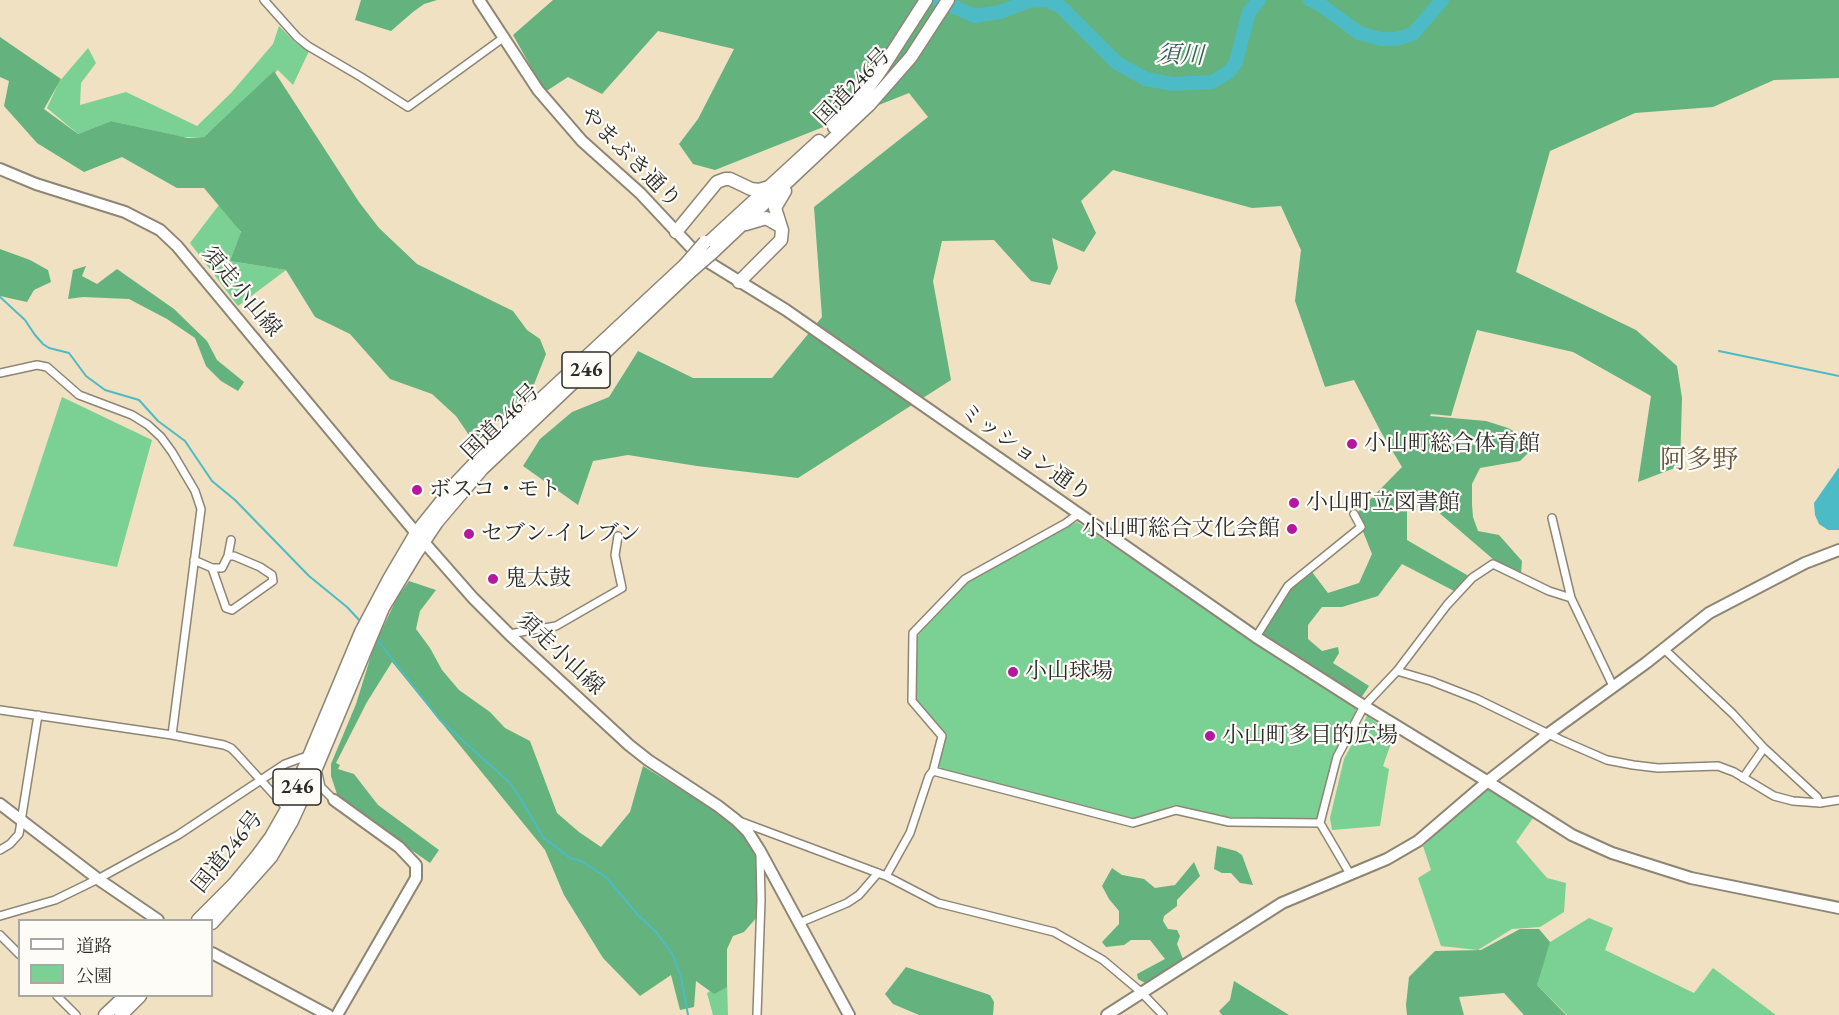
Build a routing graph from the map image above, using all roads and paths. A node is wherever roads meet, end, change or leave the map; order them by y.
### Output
1 (264, 0) edge
2 (479, 0) edge
3 (926, 0) edge
4 (948, 0) edge
5 (503, 38) junction
6 (0, 169) edge
7 (798, 171) junction
8 (738, 182) junction
9 (770, 186) junction
10 (741, 225) junction
11 (780, 226) junction
12 (676, 232) junction
13 (708, 246) junction
14 (739, 282) junction
15 (786, 310) joint
16 (0, 373) edge
17 (1078, 514) junction
18 (1354, 514) dead end
19 (1552, 518) dead end
20 (618, 536) dead end
21 (420, 538) junction
22 (231, 540) dead end
23 (1839, 550) edge
24 (228, 556) junction
25 (194, 560) junction
26 (212, 568) junction
27 (1571, 598) junction
28 (366, 634) junction
29 (509, 634) junction
30 (1256, 636) junction
31 (1664, 648) junction
32 (1397, 671) junction
33 (1613, 686) junction
34 (1364, 706) junction
35 (0, 710) edge
36 (38, 715) junction
37 (1548, 734) junction
38 (172, 735) junction
39 (1764, 748) junction
40 (310, 754) junction
41 (317, 766) junction
42 (933, 771) junction
43 (1743, 778) junction
44 (259, 780) junction
45 (1488, 781) junction
46 (334, 800) joint
47 (1839, 800) edge
48 (1820, 803) junction
49 (0, 804) edge
50 (287, 809) junction
51 (21, 820) junction
52 (736, 820) junction
53 (1320, 823) junction
54 (0, 850) edge
55 (760, 851) junction
56 (878, 873) junction
57 (1350, 874) junction
58 (886, 876) junction
59 (98, 879) junction
60 (1839, 908) edge
61 (0, 916) edge
62 (155, 919) edge
63 (200, 919) edge
64 (213, 922) edge
65 (799, 923) junction
66 (0, 935) edge
67 (18, 953) edge
68 (213, 954) edge
69 (1142, 992) junction
70 (58, 997) edge
71 (124, 997) edge
72 (139, 997) edge
73 (76, 1015) edge
74 (105, 1015) edge
75 (121, 1015) edge
76 (328, 1015) edge
77 (338, 1015) edge
78 (757, 1015) edge
79 (849, 1015) edge
80 (1107, 1015) edge
81 (1163, 1015) edge

1 - 5 street
2 - 5 street, やまぶき通り
3 - 9 highway, 国道246号
4 - 7 highway, 国道246号
5 - 12 street, やまぶき通り
6 - 21 street, 須走小山線
7 - 10 highway, 国道246号
7 - 11 highway
8 - 9 highway
8 - 12 highway
8 - 13 highway
9 - 13 highway, 国道246号
10 - 11 highway
10 - 13 highway, 国道246号
11 - 14 highway
12 - 14 street, やまぶき通り
13 - 21 highway, 国道246号 / 246, bridge
14 - 15 street, やまぶき通り
15 - 17 street, ミッション通り
16 - 25 street
17 - 30 street, ミッション通り
17 - 42 street
18 - 30 street
19 - 27 street
20 - 29 street
21 - 28 highway, 国道246号 / 246
21 - 29 street, 須走小山線
22 - 24 street
23 - 31 street
24 - 26 street
24 - 26 street
25 - 26 street
25 - 38 street
27 - 32 street
27 - 33 street
28 - 40 highway, 国道246号 / 246
28 - 41 highway, 国道246号 / 246
29 - 52 street, 須走小山線
30 - 34 street, ミッション通り
31 - 33 street
31 - 39 street
32 - 34 street
32 - 37 street
33 - 37 street
34 - 45 street, ミッション通り
34 - 53 street
35 - 36 street
36 - 38 street
36 - 51 street
37 - 43 street
37 - 45 street
38 - 44 street
39 - 43 street
39 - 48 street
40 - 44 street
40 - 50 highway, 国道246号 / 246
41 - 46 street
41 - 64 highway, 国道246号 / 246
42 - 53 street
42 - 58 street
43 - 48 street
44 - 50 street
44 - 59 street
45 - 57 street
45 - 60 street, ミッション通り
46 - 77 street
47 - 48 street
49 - 51 street
50 - 63 highway, 国道246号 / 246
51 - 54 street
51 - 59 street
52 - 55 street, 須走小山線
52 - 56 street
53 - 57 street
55 - 65 street, 須走小山線
55 - 78 street
56 - 58 street
56 - 65 street
57 - 69 street
58 - 69 street
59 - 61 street
59 - 62 street
65 - 79 street, 須走小山線
66 - 67 street
68 - 76 street
69 - 80 street
69 - 81 street
70 - 73 street
71 - 74 highway
72 - 75 highway

